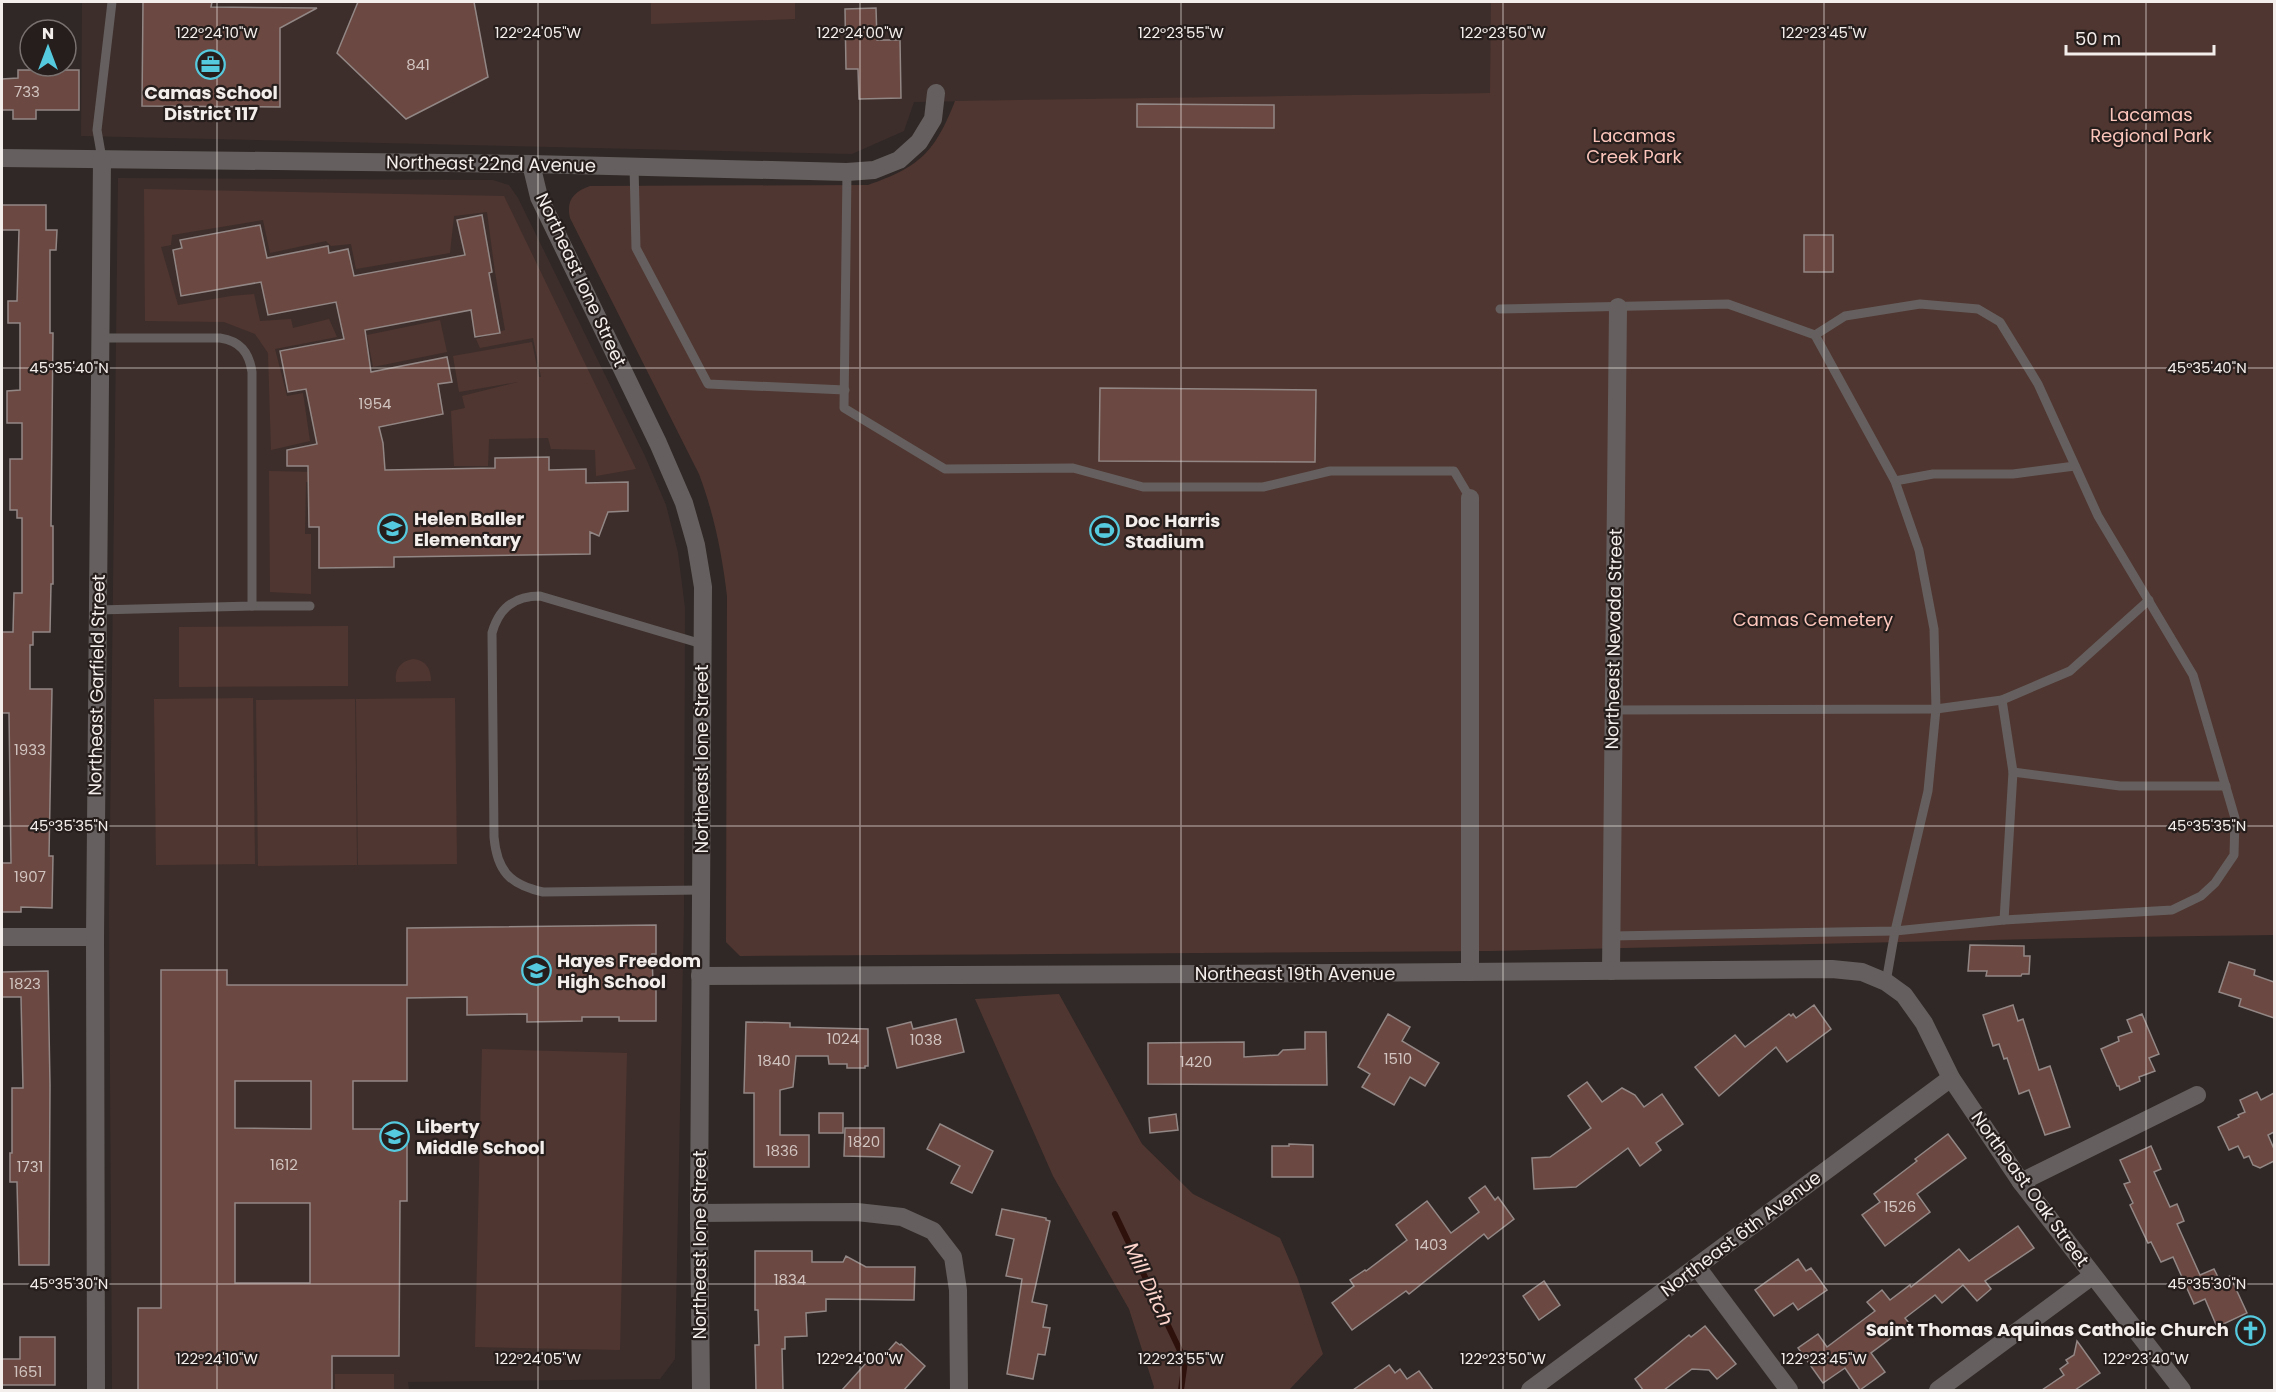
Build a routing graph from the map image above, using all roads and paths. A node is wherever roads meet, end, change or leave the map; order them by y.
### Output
1 (112, 2) edge
2 (936, 93) dead end
3 (2, 158) edge
4 (102, 159) junction
5 (531, 164) junction
6 (634, 166) junction
7 (848, 172) junction
8 (1618, 307) junction
9 (1500, 309) dead end
10 (1815, 335) junction
11 (100, 338) junction
12 (845, 390) junction
13 (2075, 466) junction
14 (1895, 482) junction
15 (1470, 498) joint
16 (2149, 600) junction
17 (252, 606) junction
18 (310, 606) dead end
19 (98, 610) junction
20 (702, 644) junction
21 (2002, 700) junction
22 (1936, 709) junction
23 (1614, 710) junction
24 (2013, 772) junction
25 (2226, 786) junction
26 (701, 890) junction
27 (2004, 920) junction
28 (1895, 931) junction
29 (1611, 936) junction
30 (2, 937) edge
31 (94, 937) junction
32 (1611, 971) junction
33 (1470, 972) junction
34 (700, 976) junction
35 (1886, 982) junction
36 (1952, 1078) junction
37 (2197, 1095) dead end
38 (2021, 1182) junction
39 (699, 1213) junction
40 (1697, 1267) junction
41 (2092, 1276) junction
42 (96, 1390) edge
43 (701, 1390) edge
44 (959, 1390) edge
45 (1530, 1390) edge
46 (1789, 1390) edge
47 (1938, 1390) edge
48 (2182, 1390) edge

1 - 4 lane
2 - 7 street, Northeast 22nd Avenue
3 - 4 street, Northeast 22nd Avenue
4 - 5 street, Northeast 22nd Avenue
4 - 11 street, Northeast Garfield Street
5 - 6 street, Northeast 22nd Avenue
5 - 20 street, Northeast Ione Street
6 - 7 street, Northeast 22nd Avenue
6 - 12 lane
7 - 12 lane
8 - 9 lane
8 - 10 lane
8 - 23 street, Northeast Nevada Street
10 - 13 lane
10 - 14 lane
11 - 17 lane
11 - 19 street, Northeast Garfield Street
12 - 15 lane
13 - 14 lane
13 - 16 lane
14 - 22 lane
15 - 33 street
16 - 21 lane
16 - 25 lane
17 - 18 lane
17 - 19 lane
19 - 31 street, Northeast Garfield Street
20 - 26 street, Northeast Ione Street
20 - 26 lane
21 - 22 lane
21 - 24 lane
22 - 23 lane
22 - 28 lane
23 - 29 street, Northeast Nevada Street
24 - 25 lane
24 - 27 lane
25 - 27 lane
26 - 34 street, Northeast Ione Street
27 - 28 lane
28 - 29 lane
28 - 35 lane
29 - 32 street, Northeast Nevada Street
30 - 31 street
31 - 42 street, Northeast Garfield Street
32 - 33 street, Northeast 19th Avenue
32 - 35 street, Northeast 19th Avenue
33 - 34 street, Northeast 19th Avenue
34 - 39 street, Northeast Ione Street
35 - 36 street, Northeast Oak Street
36 - 38 street, Northeast Oak Street
36 - 40 street, Northeast 6th Avenue
37 - 38 street
38 - 41 street, Northeast Oak Street
39 - 43 street, Northeast Ione Street
39 - 44 street
40 - 45 street, Northeast 6th Avenue
40 - 46 street
41 - 47 street
41 - 48 street, Northeast Oak Street

